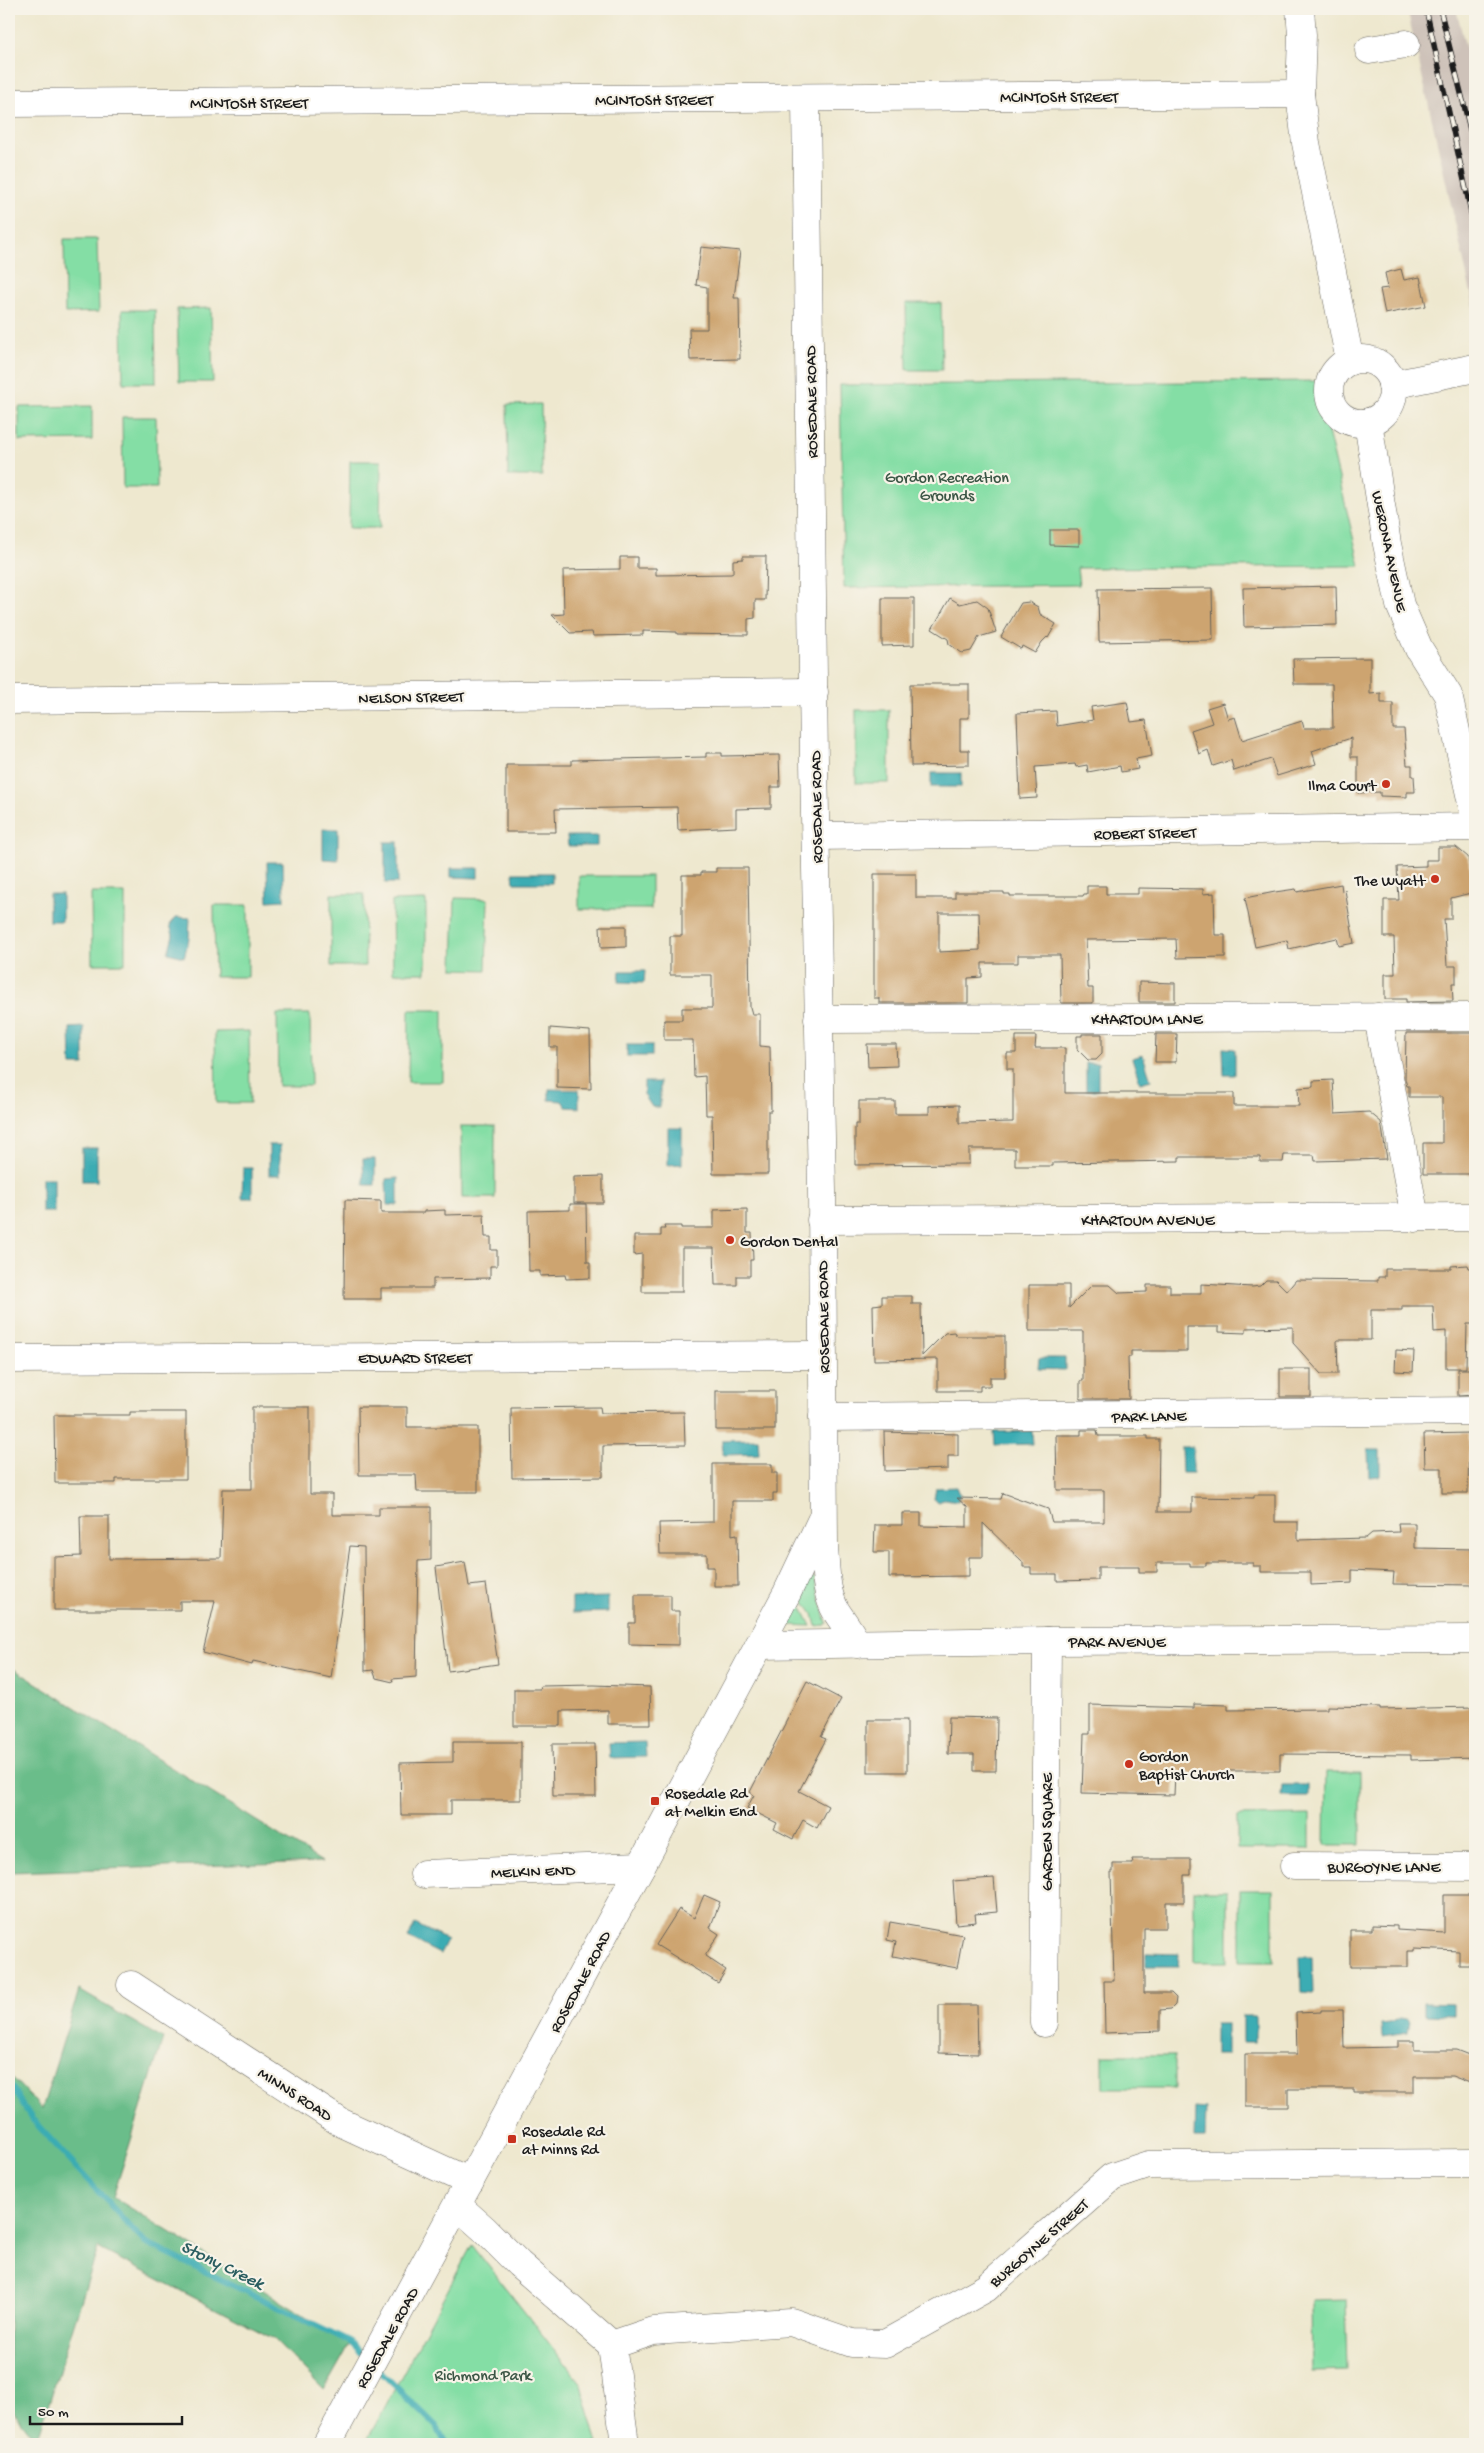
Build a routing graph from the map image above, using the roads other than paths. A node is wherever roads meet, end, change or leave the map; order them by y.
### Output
1 (1300, 9) edge
2 (1406, 44) dead end
3 (1369, 50) dead end
4 (1300, 94) junction
5 (806, 98) junction
6 (9, 103) edge
7 (1350, 361) junction
8 (1475, 368) edge
9 (1392, 386) junction
10 (1368, 422) junction
11 (814, 692) junction
12 (9, 700) edge
13 (1475, 817) edge
14 (1475, 827) edge
15 (816, 836) junction
16 (1378, 1017) junction
17 (1475, 1017) edge
18 (818, 1019) junction
19 (1475, 1217) edge
20 (1415, 1218) junction
21 (821, 1220) junction
22 (822, 1355) junction
23 (9, 1359) edge
24 (1475, 1411) edge
25 (823, 1417) junction
26 (824, 1515) junction
27 (1475, 1639) edge
28 (1047, 1641) junction
29 (857, 1644) junction
30 (759, 1646) junction
31 (641, 1866) junction
32 (1294, 1866) dead end
33 (1475, 1867) edge
34 (424, 1874) dead end
35 (131, 1985) dead end
36 (1044, 2023) dead end
37 (1475, 2163) edge
38 (470, 2182) junction
39 (458, 2206) junction
40 (612, 2345) junction
41 (327, 2444) edge
42 (625, 2444) edge

1 - 4 street
2 - 3 street
4 - 5 street, MCINTOSH STREET
4 - 7 street
5 - 6 street, MCINTOSH STREET
5 - 11 street, ROSEDALE ROAD
7 - 9 street
7 - 10 street
8 - 9 street
9 - 10 street
10 - 13 street, WERONA AVENUE
11 - 12 street, NELSON STREET
11 - 15 street, ROSEDALE ROAD
14 - 15 street, ROBERT STREET
15 - 18 street, ROSEDALE ROAD
16 - 17 street, KHARTOUM LANE
16 - 18 street, KHARTOUM LANE
16 - 20 street
18 - 21 street, ROSEDALE ROAD
19 - 20 street, KHARTOUM AVENUE
20 - 21 street, KHARTOUM AVENUE
21 - 22 street, ROSEDALE ROAD
22 - 23 street, EDWARD STREET
22 - 25 street, ROSEDALE ROAD
24 - 25 street, PARK LANE
25 - 26 street, ROSEDALE ROAD
26 - 29 street, ROSEDALE ROAD
26 - 30 street, ROSEDALE ROAD
27 - 28 street, PARK AVENUE
28 - 29 street, PARK AVENUE
28 - 36 street, GARDEN SQUARE
29 - 30 street, PARK AVENUE
30 - 31 street, ROSEDALE ROAD
31 - 34 street, MELKIN END
31 - 38 street, ROSEDALE ROAD
32 - 33 street, BURGOYNE LANE
35 - 38 street, MINNS ROAD
37 - 40 street, BURGOYNE STREET
38 - 39 street, ROSEDALE ROAD
39 - 40 street
39 - 41 street, ROSEDALE ROAD
40 - 42 street

